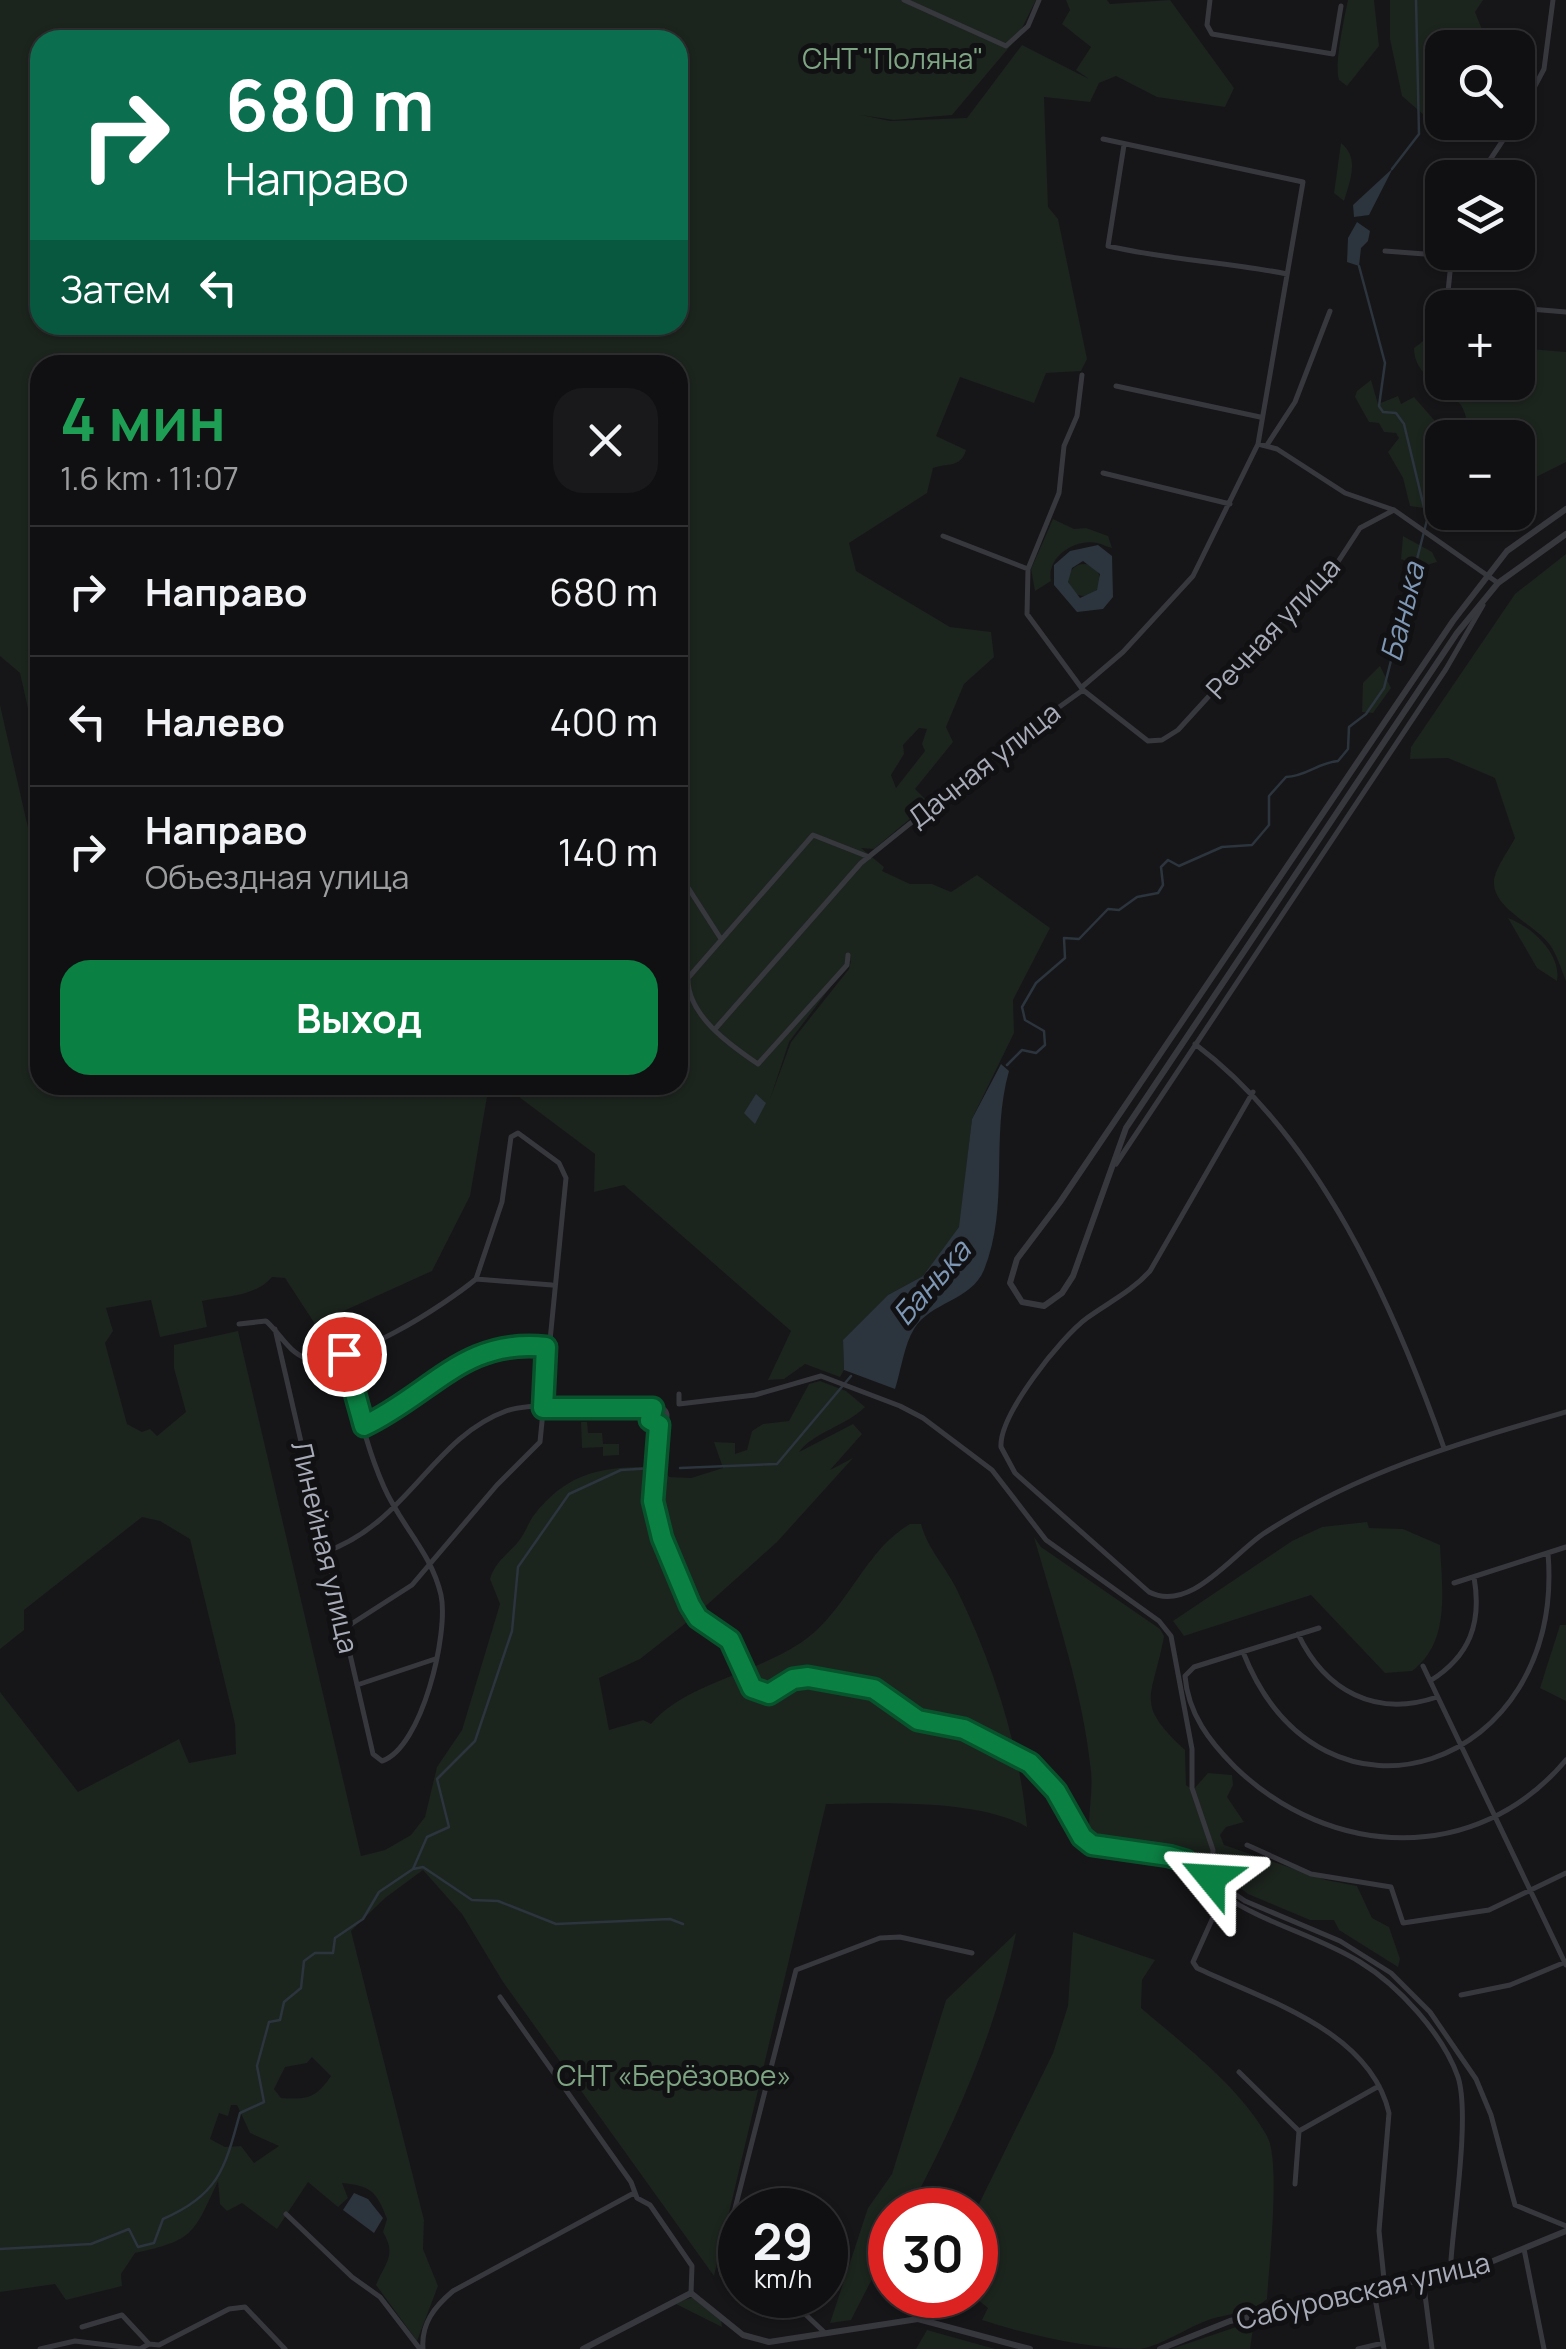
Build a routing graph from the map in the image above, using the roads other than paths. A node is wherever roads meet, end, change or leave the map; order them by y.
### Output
1 (904, 0) edge
2 (1039, 0) edge
3 (1210, 0) edge
4 (1553, 3) edge
5 (1341, 6) dead end
6 (1566, 6) edge
7 (1535, 85) edge
8 (1103, 140) dead end
9 (1124, 144) junction
10 (1384, 251) dead end
11 (1425, 253) edge
12 (1287, 274) junction
13 (1535, 310) edge
14 (1330, 311) dead end
15 (1566, 312) edge
16 (1082, 375) dead end
17 (1116, 386) dead end
18 (1261, 417) junction
19 (1258, 444) junction
20 (1267, 445) junction
21 (1103, 474) dead end
22 (1230, 504) junction
23 (1566, 509) edge
24 (1394, 510) junction
25 (1566, 534) edge
26 (943, 536) dead end
27 (1028, 569) junction
28 (1486, 574) junction
29 (1495, 586) junction
30 (1082, 688) junction
31 (868, 857) junction
32 (688, 888) edge
33 (721, 939) junction
34 (848, 955) dead end
35 (688, 978) joint
36 (716, 1028) junction
37 (1194, 1043) junction
38 (1252, 1092) junction
39 (1105, 1184) junction
40 (476, 1279) junction
41 (552, 1285) junction
42 (239, 1324) dead end
43 (275, 1329) junction
44 (546, 1347) junction
45 (344, 1354) junction
46 (679, 1394) dead end
47 (543, 1408) junction
48 (653, 1408) junction
49 (1566, 1412) edge
50 (659, 1425) junction
51 (364, 1426) junction
52 (1444, 1448) junction
53 (396, 1510) junction
54 (1566, 1548) edge
55 (325, 1552) junction
56 (1548, 1553) junction
57 (431, 1561) junction
58 (1474, 1577) junction
59 (1454, 1584) dead end
60 (1556, 1600) dead end
61 (1554, 1613) dead end
62 (1319, 1628) dead end
63 (344, 1629) junction
64 (1298, 1634) junction
65 (1551, 1637) dead end
66 (1243, 1652) junction
67 (436, 1658) junction
68 (1423, 1666) dead end
69 (1430, 1681) junction
70 (358, 1685) junction
71 (1437, 1697) junction
72 (1494, 1731) dead end
73 (1463, 1750) junction
74 (1566, 1760) edge
75 (1494, 1814) junction
76 (1247, 1845) dead end
77 (1566, 1873) edge
78 (1211, 1878) junction
79 (1532, 1892) junction
80 (972, 1953) dead end
81 (1565, 1963) edge
82 (1461, 1995) dead end
83 (500, 1997) dead end
84 (1239, 2072) dead end
85 (1379, 2086) junction
86 (1299, 2131) junction
87 (1295, 2184) dead end
88 (740, 2188) edge
89 (634, 2194) junction
90 (286, 2214) dead end
91 (1566, 2228) edge
92 (1524, 2249) junction
93 (1452, 2260) dead end
94 (1424, 2279) junction
95 (1386, 2289) junction
96 (1374, 2292) junction
97 (691, 2293) junction
98 (809, 2318) edge
99 (82, 2326) dead end
100 (826, 2334) junction
101 (149, 2344) junction
102 (768, 2346) edge
103 (1383, 2346) edge
104 (40, 2349) edge
105 (140, 2349) edge
106 (285, 2349) edge
107 (421, 2349) edge
108 (584, 2349) edge
109 (1030, 2349) edge
110 (1160, 2349) edge
111 (1358, 2349) edge
112 (1432, 2349) edge
113 (1544, 2349) edge

1 - 2 street
3 - 5 street
4 - 6 street
4 - 7 street
8 - 9 street
9 - 12 street
9 - 12 street
10 - 11 street
12 - 18 street
13 - 15 street
14 - 20 street
16 - 27 street
17 - 18 street
18 - 19 street
19 - 20 street
19 - 22 street, Дачная улица
20 - 24 street
21 - 22 street
22 - 30 street, Дачная улица
23 - 28 street
24 - 28 street
24 - 30 street, Речная улица
25 - 29 street
26 - 27 street
27 - 30 street
28 - 29 street
28 - 39 street
29 - 37 street
29 - 39 street
30 - 31 street, Дачная улица
31 - 33 street
31 - 36 street, Дачная улица
32 - 33 street
33 - 35 street
34 - 36 street
35 - 36 street
37 - 38 street
37 - 39 street
38 - 52 street
38 - 52 street
40 - 41 street
40 - 41 street
40 - 45 street
41 - 44 street
42 - 43 street
43 - 45 street
43 - 55 street, Линейная улица
44 - 47 street
44 - 51 street
45 - 51 street
46 - 78 street
47 - 48 street
47 - 53 street
47 - 57 street
48 - 50 street
48 - 50 street
49 - 52 street
50 - 78 street
51 - 53 street
53 - 55 street
53 - 57 street
54 - 56 street
55 - 63 street, Линейная улица
56 - 58 street
56 - 60 street
57 - 63 street
57 - 67 street
58 - 59 street
58 - 69 street
61 - 65 street
62 - 64 street
63 - 70 street, Линейная улица
64 - 66 street
64 - 71 street
66 - 73 street
66 - 75 street
67 - 70 street
67 - 70 street, Линейная улица
68 - 69 street
69 - 71 street
71 - 73 street
72 - 73 street
73 - 75 street
74 - 75 street
75 - 79 street
76 - 79 street
77 - 79 street
78 - 91 street
79 - 81 street
80 - 88 street
81 - 82 street
83 - 89 street
84 - 86 street
85 - 86 street
85 - 93 street
85 - 95 street
86 - 87 street
89 - 97 street
89 - 107 street
90 - 107 street
91 - 92 street, Сабуровская улица
92 - 94 street, Сабуровская улица
92 - 113 street
94 - 95 street, Сабуровская улица
94 - 112 street
95 - 96 street, Сабуровская улица
96 - 103 street
96 - 110 street, Сабуровская улица
97 - 102 street
97 - 108 street
98 - 100 street
99 - 101 street
100 - 102 street
100 - 109 street
101 - 105 street
101 - 106 street
103 - 111 street
104 - 105 street

